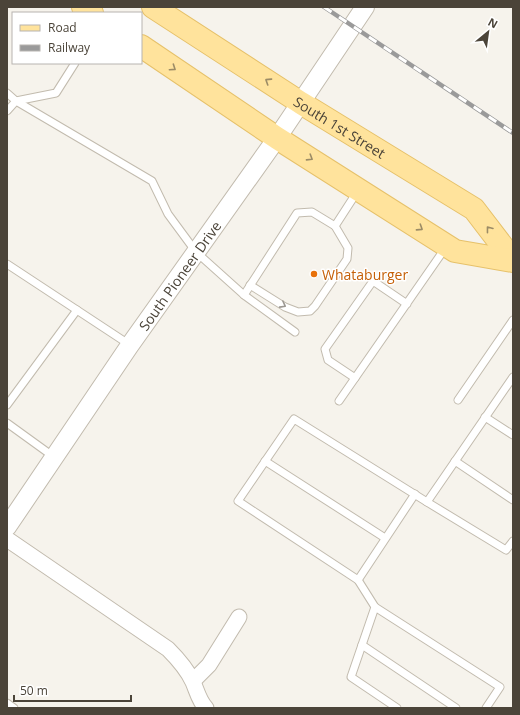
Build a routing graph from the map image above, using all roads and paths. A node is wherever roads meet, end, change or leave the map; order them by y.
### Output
1 (153, 7) edge
2 (365, 7) edge
3 (142, 47) edge
4 (74, 64) edge
5 (7, 93) edge
6 (16, 100) junction
7 (301, 103) junction
8 (7, 112) edge
9 (277, 138) junction
10 (358, 189) junction
11 (335, 226) junction
12 (447, 246) junction
13 (196, 252) junction
14 (513, 261) edge
15 (7, 264) edge
16 (250, 286) junction
17 (244, 295) junction
18 (407, 304) junction
19 (77, 310) junction
20 (513, 320) edge
21 (296, 332) dead end
22 (130, 345) junction
23 (513, 377) edge
24 (355, 378) junction
25 (458, 400) dead end
26 (339, 401) dead end
27 (7, 405) edge
28 (485, 416) junction
29 (7, 423) edge
30 (513, 435) edge
31 (54, 457) junction
32 (266, 461) junction
33 (455, 461) junction
34 (414, 494) junction
35 (513, 500) edge
36 (427, 502) junction
37 (7, 527) edge
38 (385, 538) junction
39 (7, 539) edge
40 (513, 540) edge
41 (510, 552) edge
42 (358, 580) junction
43 (375, 607) junction
44 (239, 617) dead end
45 (362, 645) junction
46 (193, 681) junction
47 (7, 703) edge
48 (14, 708) edge
49 (206, 708) edge
50 (397, 708) edge
51 (456, 708) edge
52 (486, 708) edge

7 -> 1 main road, South 1st Street
2 - 7 street, South Pioneer Drive
3 -> 9 main road, South 1st Street
4 - 6 lane
5 - 6 lane
6 - 8 lane
6 - 13 lane
7 - 9 street, South Pioneer Drive
14 -> 7 main road, South 1st Street
9 -> 10 main road, South 1st Street
9 - 13 street, South Pioneer Drive
10 - 11 lane
10 -> 12 main road, South 1st Street
11 - 16 lane
16 -> 11 lane
12 - 14 main road, South 1st Street
12 - 18 lane
13 - 17 lane
13 - 22 street, South Pioneer Drive
15 - 19 lane
16 - 17 lane
17 - 21 lane
18 - 24 lane
18 - 24 lane
19 - 22 lane
19 - 27 lane
20 - 25 lane
22 - 31 street, South Pioneer Drive
23 - 28 lane
24 - 26 lane
28 - 30 lane
28 - 33 lane
29 - 31 lane
31 - 37 street, South Pioneer Drive
32 - 34 lane
32 - 38 lane
32 - 42 lane
33 - 35 lane
33 - 36 lane
34 - 36 lane
34 - 38 lane
36 - 41 lane
38 - 42 lane
39 - 46 street
40 - 41 lane
42 - 43 lane
43 - 45 lane
43 - 52 lane
44 - 46 street
45 - 50 lane
45 - 51 lane
46 - 49 street
47 - 48 lane

